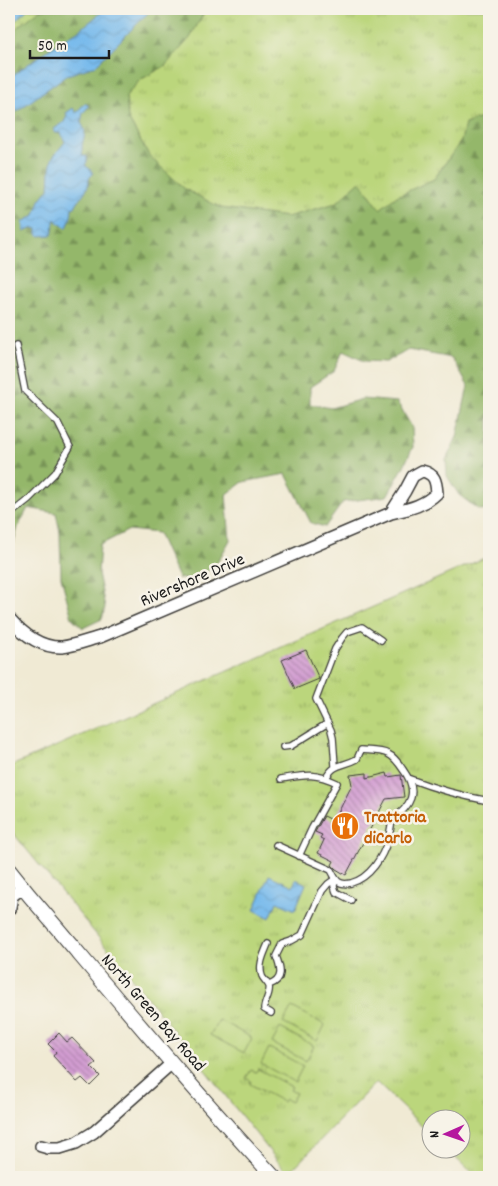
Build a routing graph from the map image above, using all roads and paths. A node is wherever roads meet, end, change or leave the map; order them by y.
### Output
1 (16, 346) dead end
2 (391, 513) dead end
3 (9, 516) edge
4 (9, 618) edge
5 (381, 640) dead end
6 (328, 724) junction
7 (283, 746) dead end
8 (335, 766) junction
9 (326, 778) junction
10 (280, 779) dead end
11 (410, 779) junction
12 (489, 801) edge
13 (276, 845) dead end
14 (299, 856) junction
15 (9, 870) edge
16 (335, 879) junction
17 (15, 892) edge
18 (351, 900) dead end
19 (9, 908) edge
20 (268, 944) dead end
21 (268, 985) junction
22 (271, 1013) dead end
23 (172, 1063) junction
24 (40, 1146) dead end
25 (274, 1177) edge

1 - 3 lane
2 - 4 street, Rivershore Drive
5 - 6 lane
6 - 7 lane
6 - 8 lane
8 - 9 lane
8 - 11 lane
9 - 10 lane
9 - 14 lane
11 - 12 lane
11 - 16 lane
13 - 14 lane
14 - 16 lane
15 - 17 street, North Green Bay Road
16 - 18 lane
16 - 21 lane
17 - 19 street
17 - 23 street, North Green Bay Road
20 - 21 lane
21 - 22 lane
23 - 24 street
23 - 25 street, North Green Bay Road

